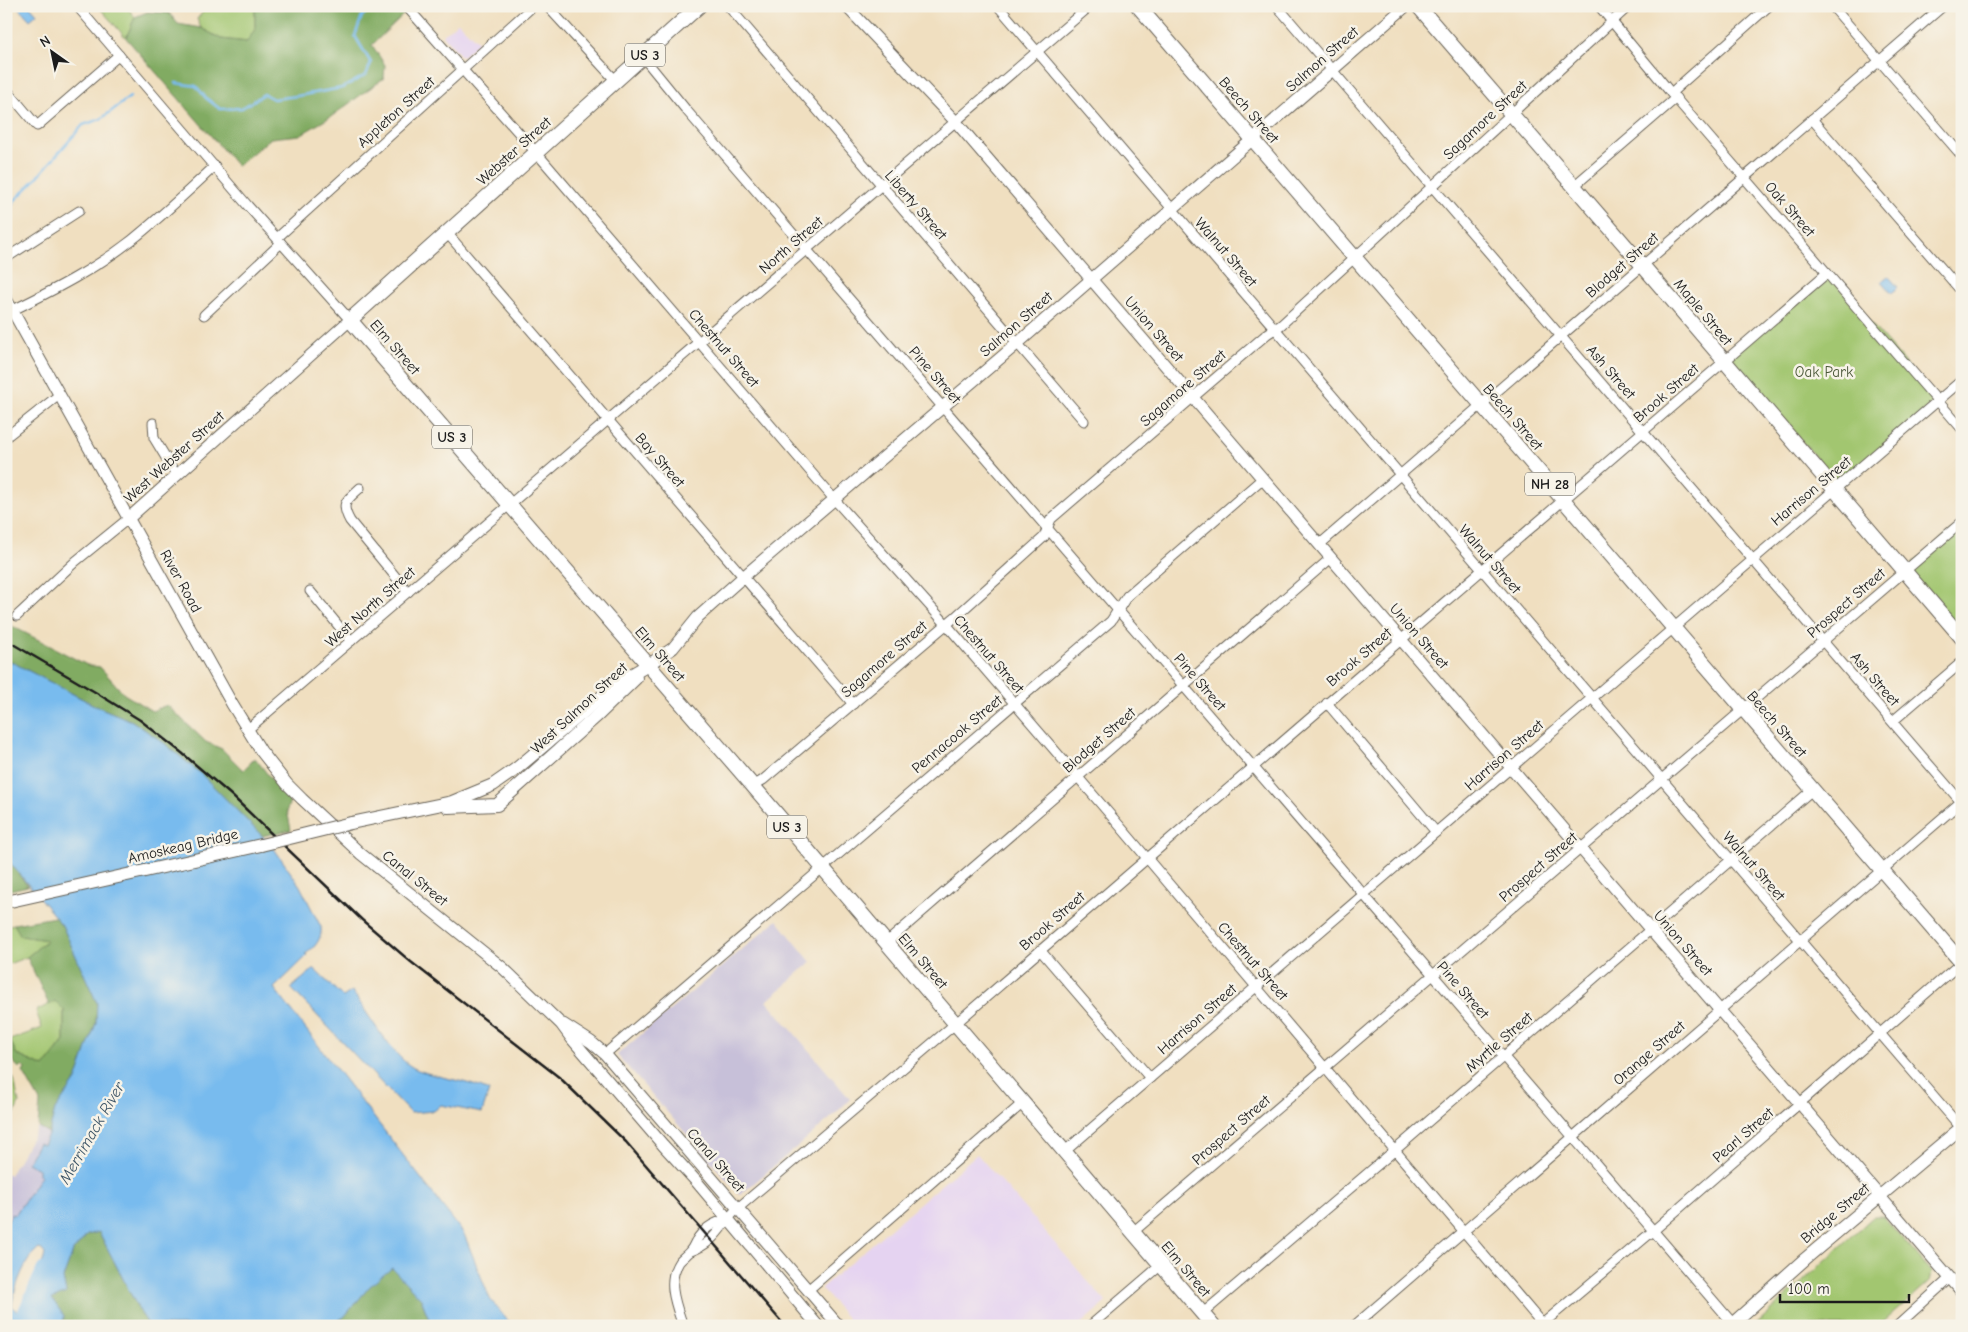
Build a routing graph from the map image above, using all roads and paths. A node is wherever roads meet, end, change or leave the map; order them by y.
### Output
1 (77, 6) edge
2 (406, 6) edge
3 (533, 6) edge
4 (547, 6) edge
5 (728, 6) edge
6 (846, 6) edge
7 (998, 6) edge
8 (1090, 6) edge
9 (1138, 6) edge
10 (1276, 6) edge
11 (1406, 6) edge
12 (1418, 6) edge
13 (1599, 6) edge
14 (1629, 6) edge
15 (1769, 6) edge
16 (1832, 6) edge
17 (1943, 6) edge
18 (696, 7) edge
19 (1611, 22) junction
20 (1038, 52) junction
21 (119, 55) junction
22 (643, 57) junction
23 (1880, 61) junction
24 (462, 70) junction
25 (1332, 71) junction
26 (616, 81) junction
27 (6, 89) edge
28 (1674, 96) junction
29 (1512, 114) junction
30 (1812, 120) junction
31 (956, 122) junction
32 (1252, 139) junction
33 (536, 152) junction
34 (1962, 156) edge
35 (215, 166) junction
36 (1745, 177) junction
37 (881, 186) junction
38 (1574, 186) junction
39 (1433, 187) junction
40 (1171, 209) junction
41 (80, 211) dead end
42 (447, 233) junction
43 (279, 241) junction
44 (808, 249) junction
45 (6, 258) edge
46 (1354, 258) junction
47 (1643, 265) junction
48 (1827, 273) junction
49 (1091, 279) junction
50 (1962, 292) edge
51 (6, 299) edge
52 (12, 310) junction
53 (204, 315) dead end
54 (350, 320) junction
55 (1275, 329) junction
56 (1561, 336) junction
57 (700, 341) junction
58 (1018, 343) junction
59 (1724, 361) junction
60 (1962, 380) edge
61 (59, 395) junction
62 (1193, 398) junction
63 (1937, 401) junction
64 (1480, 405) junction
65 (944, 406) junction
66 (608, 420) junction
67 (1084, 421) dead end
68 (152, 423) dead end
69 (1962, 429) edge
70 (1643, 431) junction
71 (6, 437) edge
72 (1400, 475) junction
73 (177, 476) junction
74 (1262, 479) junction
75 (360, 488) dead end
76 (1834, 490) junction
77 (834, 499) junction
78 (1563, 499) junction
79 (510, 504) junction
80 (129, 518) junction
81 (1962, 522) edge
82 (1048, 529) junction
83 (1319, 545) junction
84 (1331, 558) junction
85 (1752, 559) junction
86 (1481, 570) junction
87 (1904, 571) junction
88 (743, 577) junction
89 (310, 591) dead end
90 (408, 592) junction
91 (1119, 610) junction
92 (17, 616) dead end
93 (946, 624) junction
94 (1672, 628) junction
95 (1962, 638) edge
96 (1402, 639) junction
97 (1823, 640) junction
98 (351, 641) junction
99 (1962, 662) edge
100 (648, 665) junction
101 (1184, 685) junction
102 (1591, 698) junction
103 (1327, 703) junction
104 (853, 704) junction
105 (1014, 704) junction
106 (1743, 710) junction
107 (1893, 721) junction
108 (247, 730) junction
109 (1254, 766) junction
110 (1511, 767) junction
111 (1077, 777) junction
112 (1661, 779) junction
113 (753, 786) junction
114 (1812, 790) junction
115 (1961, 802) edge
116 (420, 809) junction
117 (351, 823) joint
118 (1436, 832) junction
119 (1581, 848) junction
120 (361, 854) joint
121 (1146, 858) junction
122 (1731, 859) junction
123 (822, 868) junction
124 (1882, 870) junction
125 (1364, 896) junction
126 (6, 902) edge
127 (1651, 928) junction
128 (1801, 942) junction
129 (886, 943) junction
130 (1040, 950) junction
131 (1962, 963) edge
132 (1433, 975) junction
133 (1256, 986) junction
134 (1721, 1010) junction
135 (561, 1024) junction
136 (955, 1024) junction
137 (1880, 1034) junction
138 (605, 1054) junction
139 (1503, 1056) junction
140 (1325, 1068) junction
141 (1150, 1078) junction
142 (1023, 1103) junction
143 (1800, 1103) junction
144 (1961, 1128) edge
145 (1572, 1138) junction
146 (1395, 1150) junction
147 (1064, 1152) junction
148 (1880, 1196) junction
149 (738, 1208) junction
150 (727, 1219) junction
151 (1464, 1231) junction
152 (1653, 1231) junction
153 (1133, 1232) junction
154 (1161, 1265) junction
155 (1950, 1278) junction
156 (808, 1290) junction
157 (1962, 1292) edge
158 (1202, 1314) junction
159 (1542, 1325) edge
160 (1733, 1325) edge
161 (683, 1326) edge
162 (818, 1326) edge
163 (840, 1326) edge
164 (1090, 1326) edge
165 (1213, 1326) edge
166 (1354, 1326) edge
167 (1898, 1326) edge

1 - 21 street, Elm Street
2 - 24 street, Chestnut Street
3 - 24 street, Appleton Street
4 - 26 street
5 - 37 street, Liberty Street
6 - 31 street, Union Street
7 - 20 street, Walnut Street
8 - 20 street, North Street
9 - 32 main road, Beech Street / NH 28
10 - 25 street, Ash Street
11 - 25 street, Salmon Street
12 - 29 main road, Maple Street
13 - 19 street, Oak Street
14 - 19 street, Sagamore Street
15 - 28 street
16 - 23 street
17 - 23 street, Blodget Street
18 - 22 main road, Webster Street / US 3
19 - 28 street, Oak Street
19 - 29 street, Sagamore Street
20 - 31 street, North Street
20 - 40 street, Walnut Street
21 - 27 street
21 - 35 street, Elm Street
22 - 26 main road, Webster Street / US 3
22 - 44 street, Pine Street
23 - 30 street, Blodget Street
23 - 34 street
24 - 33 street, Chestnut Street
24 - 43 street, Appleton Street
25 - 32 street, Salmon Street
25 - 39 street, Ash Street
26 - 33 main road, Webster Street / US 3
28 - 36 street, Oak Street
28 - 38 street
29 - 38 main road, Maple Street
29 - 39 street, Sagamore Street
30 - 36 street, Blodget Street
30 - 50 street
31 - 37 street, North Street
31 - 49 street, Union Street
32 - 40 street, Salmon Street
32 - 46 main road, Beech Street / NH 28
33 - 42 main road, Webster Street / US 3
33 - 57 street, Chestnut Street
35 - 43 street, Elm Street
35 - 52 street
36 - 47 street, Blodget Street
36 - 48 street, Oak Street
37 - 44 street, North Street
37 - 58 street, Liberty Street
38 - 47 main road, Maple Street
39 - 46 street, Sagamore Street
39 - 56 street, Ash Street
40 - 49 street, Salmon Street
40 - 55 street, Walnut Street
41 - 45 street
42 - 54 main road, Webster Street / US 3
42 - 66 street, Bay Street
43 - 53 street, Appleton Street
43 - 54 street, Elm Street
44 - 57 street, North Street
44 - 65 street, Pine Street
46 - 55 street, Sagamore Street
46 - 64 main road, Beech Street / NH 28
47 - 56 street, Blodget Street
47 - 59 main road, Maple Street
48 - 59 street, Brook Street
48 - 63 street, Oak Street
49 - 58 street, Salmon Street
49 - 62 street, Union Street
51 - 52 street, River Road
52 - 61 street, River Road
54 - 73 street, West Webster Street
54 - 79 main road, Elm Street / US 3
55 - 62 street, Sagamore Street
55 - 72 street, Walnut Street
56 - 64 street, Blodget Street
56 - 70 street, Ash Street
57 - 66 street, North Street
57 - 77 street, Chestnut Street
58 - 65 street, Salmon Street
58 - 67 street, Liberty Street
59 - 70 street, Brook Street
59 - 76 main road, Maple Street
60 - 63 street, Harrison Street
61 - 71 street
61 - 80 street, River Road
62 - 74 street, Union Street
62 - 82 street, Sagamore Street
63 - 69 street, Oak Street
63 - 76 street, Harrison Street
64 - 72 street, Blodget Street
64 - 78 main road, Beech Street / NH 28
65 - 77 street, Salmon Street
65 - 82 street, Pine Street
66 - 79 street, North Street
66 - 88 street, Bay Street
68 - 73 street
70 - 78 street, Brook Street
70 - 85 street, Ash Street
72 - 83 street, Blodget Street
72 - 86 street, Walnut Street
73 - 80 street, West Webster Street
74 - 83 street, Union Street
74 - 91 street, Pennacook Street
75 - 90 street
76 - 85 street, Harrison Street
76 - 87 main road, Maple Street
77 - 88 street, Salmon Street
77 - 93 street, Chestnut Street
78 - 86 street, Brook Street
78 - 94 main road, Beech Street / NH 28
79 - 90 street, West North Street
79 - 100 main road, Elm Street / US 3
80 - 92 street, West Webster Street
80 - 108 street, River Road
81 - 87 street, Prospect Street
82 - 91 street, Pine Street
82 - 93 street, Sagamore Street
83 - 84 street, Union Street
84 - 96 street, Union Street
84 - 101 street, Blodget Street
85 - 94 street, Harrison Street
85 - 97 street, Ash Street
86 - 96 street, Brook Street
86 - 102 street, Walnut Street
87 - 95 main road, Maple Street
87 - 97 street, Prospect Street
88 - 100 street, Salmon Street
88 - 104 street, Bay Street
89 - 98 street
90 - 98 street, West North Street
91 - 101 street, Pine Street
91 - 105 street, Pennacook Street
93 - 104 street, Sagamore Street
93 - 105 street, Chestnut Street
94 - 102 street, Harrison Street
94 - 106 main road, Beech Street / NH 28
96 - 103 street, Brook Street
96 - 110 street, Union Street
97 - 106 street, Prospect Street
97 - 107 street, Ash Street
98 - 108 street, West North Street
99 - 107 street
100 - 113 main road, Elm Street / US 3
100 - 116 main road, West Salmon Street
100 - 116 main road, West Salmon Street
101 - 109 street, Pine Street
101 - 111 street, Blodget Street
102 - 110 street, Harrison Street
102 - 112 street, Walnut Street
103 - 109 street, Brook Street
103 - 118 street
104 - 113 street, Sagamore Street
105 - 111 street, Chestnut Street
105 - 123 street, Pennacook Street
106 - 112 street, Prospect Street
106 - 114 main road, Beech Street / NH 28
107 - 115 street, Ash Street
108 - 120 street, River Road
109 - 121 street, Brook Street
109 - 125 street, Pine Street
110 - 118 street, Harrison Street
110 - 119 street, Union Street
111 - 121 street, Chestnut Street
111 - 129 street, Blodget Street
112 - 119 street, Prospect Street
112 - 122 street, Walnut Street
113 - 123 main road, Elm Street / US 3
114 - 122 street, Myrtle Street
114 - 124 main road, Beech Street / NH 28
115 - 124 street, Orange Street
116 - 117 main road, West Salmon Street
117 - 126 main road, Amoskeag Bridge, bridge
118 - 125 street, Harrison Street
119 - 127 street, Union Street
119 - 132 street, Prospect Street
120 - 135 street, Canal Street
121 - 130 street, Brook Street
121 - 133 street, Chestnut Street
122 - 127 street, Myrtle Street
122 - 128 street, Walnut Street
123 - 129 main road, Elm Street / US 3
123 - 138 street, Pennacook Street
124 - 128 street, Orange Street
124 - 131 main road, Beech Street / NH 28
125 - 132 street, Pine Street
125 - 133 street, Harrison Street
127 - 134 street, Union Street
127 - 139 street, Myrtle Street
128 - 134 street, Orange Street
128 - 137 street, Walnut Street
129 - 136 main road, Elm Street / US 3
130 - 136 street, Brook Street
130 - 141 street
131 - 137 street, Pearl Street
132 - 139 street, Pine Street
132 - 140 street, Prospect Street
133 - 140 street, Chestnut Street
133 - 141 street, Harrison Street
134 - 143 street, Union Street
134 - 145 street, Orange Street
135 - 138 street, Canal Street
135 - 150 street, Canal Street
136 - 142 main road, Elm Street / US 3
136 - 149 street, Brook Street
137 - 143 street, Pearl Street
137 - 144 street, Walnut Street
138 - 149 street, Canal Street
139 - 145 street, Pine Street
139 - 146 street, Myrtle Street
140 - 146 street, Chestnut Street
140 - 153 street, Prospect Street
141 - 147 street, Harrison Street
142 - 147 main road, Elm Street / US 3
142 - 156 street
143 - 148 street, Union Street
143 - 152 street, Pearl Street
144 - 148 main road, Bridge Street
145 - 151 street, Orange Street
145 - 152 street, Pine Street
146 - 151 street, Chestnut Street
146 - 158 street, Myrtle Street
147 - 153 main road, Elm Street / US 3
148 - 155 street, Union Street
148 - 160 main road, Bridge Street
149 - 150 street, Brook Street
149 - 156 street, Canal Street
150 - 161 street, Brook Street
150 - 162 street, Canal Street
151 - 159 street, Chestnut Street
151 - 166 street, Orange Street
152 - 159 street, Pearl Street
152 - 160 street, Pine Street
153 - 154 main road, Elm Street / US 3
154 - 158 main road, Elm Street / US 3
154 - 164 street
155 - 157 street, Union Street
155 - 167 street
156 - 163 street, Canal Street
158 - 165 main road, Elm Street / US 3

